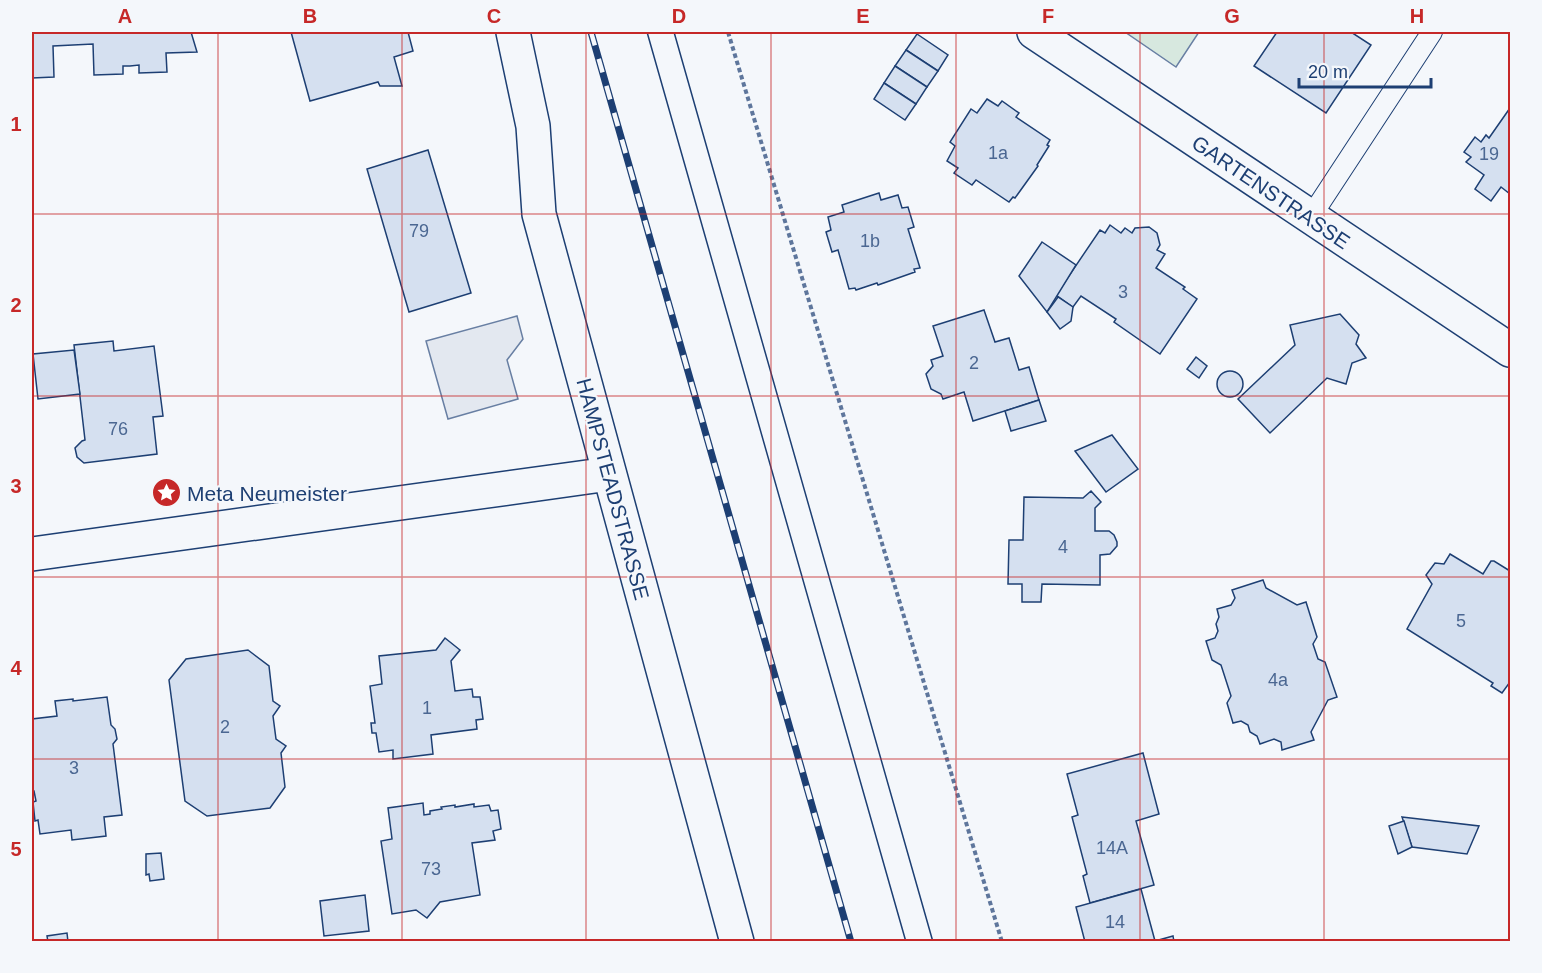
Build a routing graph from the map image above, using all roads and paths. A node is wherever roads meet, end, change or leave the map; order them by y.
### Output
1 (513, 32) edge
2 (728, 32) edge
3 (1034, 32) edge
4 (1432, 32) edge
5 (1310, 218) junction
6 (1510, 350) edge
7 (609, 474) junction
8 (32, 554) edge
9 (737, 942) edge
10 (1002, 942) edge

1 - 7 street, HAMPSTEADSTRASSE
2 - 10 path
3 - 5 street, GARTENSTRASSE
4 - 5 lane
5 - 6 street, GARTENSTRASSE
7 - 8 street
7 - 9 street, HAMPSTEADSTRASSE

